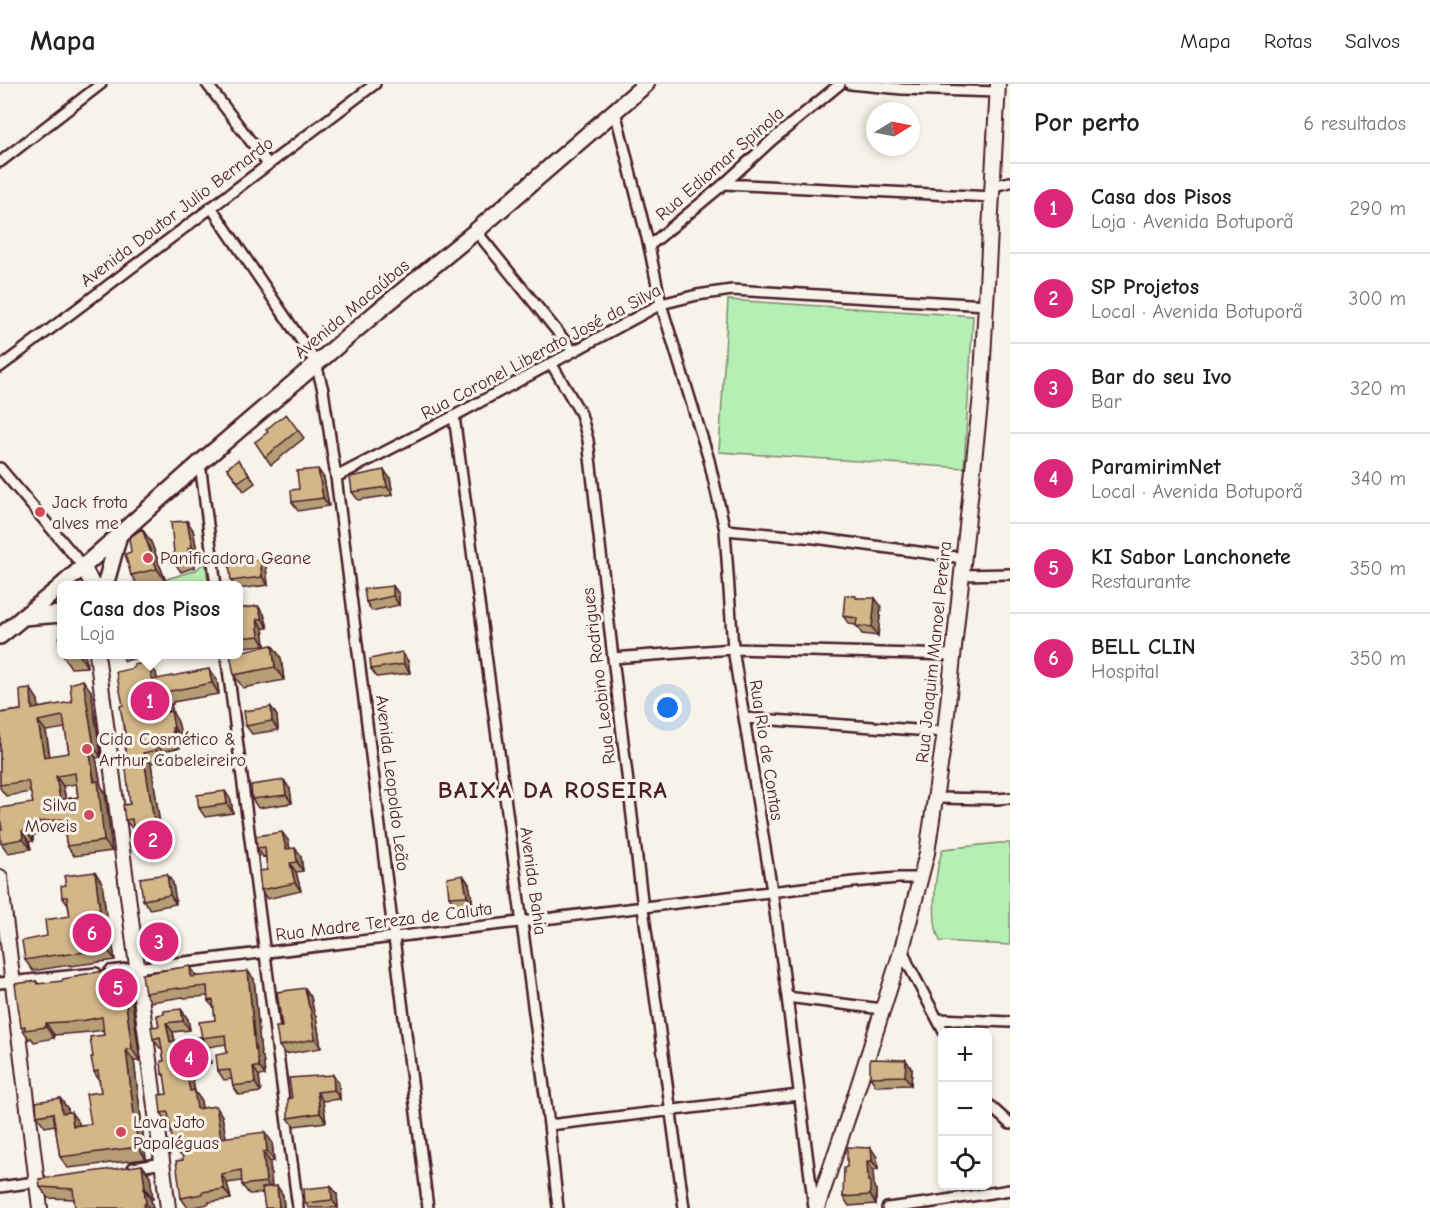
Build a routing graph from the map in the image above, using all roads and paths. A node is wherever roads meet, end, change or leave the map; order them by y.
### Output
1 (101, 84) edge
2 (207, 84) edge
3 (375, 84) edge
4 (646, 84) edge
5 (840, 84) edge
6 (850, 84) edge
7 (998, 88) edge
8 (615, 111) junction
9 (0, 162) edge
10 (268, 164) junction
11 (1010, 182) edge
12 (724, 184) junction
13 (993, 191) junction
14 (211, 207) junction
15 (476, 231) junction
16 (649, 246) junction
17 (661, 304) junction
18 (987, 305) junction
19 (573, 351) junction
20 (550, 363) junction
21 (316, 364) junction
22 (0, 368) edge
23 (454, 416) junction
24 (200, 463) junction
25 (0, 468) edge
26 (336, 477) junction
27 (725, 530) junction
28 (119, 535) junction
29 (963, 558) junction
30 (83, 566) junction
31 (1010, 574) edge
32 (962, 575) junction
33 (69, 581) edge
34 (92, 581) edge
35 (106, 581) edge
36 (215, 581) edge
37 (57, 593) edge
38 (57, 614) edge
39 (23, 617) junction
40 (0, 636) edge
41 (733, 649) junction
42 (953, 655) junction
43 (613, 658) junction
44 (98, 659) edge
45 (227, 659) edge
46 (744, 718) junction
47 (945, 732) junction
48 (934, 798) junction
49 (1010, 798) edge
50 (0, 877) edge
51 (920, 878) junction
52 (772, 891) junction
53 (643, 908) junction
54 (522, 922) junction
55 (395, 938) junction
56 (902, 949) junction
57 (265, 952) junction
58 (138, 967) junction
59 (7, 982) edge
60 (787, 998) junction
61 (882, 1009) junction
62 (938, 1019) junction
63 (1010, 1022) edge
64 (942, 1028) edge
65 (799, 1095) junction
66 (992, 1108) edge
67 (671, 1112) junction
68 (1010, 1124) edge
69 (549, 1125) junction
70 (163, 1163) junction
71 (129, 1168) edge
72 (43, 1181) junction
73 (0, 1187) edge
74 (1010, 1190) edge
75 (40, 1208) edge
76 (168, 1208) edge
77 (298, 1208) edge
78 (428, 1208) edge
79 (558, 1208) edge
80 (684, 1208) edge
81 (815, 1208) edge
82 (887, 1208) edge

1 - 9 street
2 - 10 street
3 - 10 street, Avenida Doutor Julio Bernardo
4 - 8 main road, Avenida Macaúbas
5 - 12 street, Rua Ediomar Spinola
6 - 7 street
7 - 13 street, Rua Joaquim Manoel Pereira
8 - 15 main road, Avenida Macaúbas
8 - 16 street, Rua Rio de Contas
10 - 14 street, Avenida Doutor Julio Bernardo
11 - 13 street
12 - 13 street
12 - 16 street, Rua Ediomar Spinola
13 - 18 street, Rua Joaquim Manoel Pereira
14 - 21 street, Avenida Leopoldo Leão
14 - 22 street, Avenida Doutor Julio Bernardo
15 - 19 street
15 - 21 main road, Avenida Macaúbas
16 - 17 street, Rua Rio de Contas
17 - 18 street, Rua Coronel Liberato José da Silva
17 - 19 street, Rua Coronel Liberato José da Silva
17 - 27 street, Rua Rio de Contas
18 - 29 street, Rua Joaquim Manoel Pereira
19 - 20 street, Rua Coronel Liberato José da Silva
20 - 23 street, Rua Coronel Liberato José da Silva
20 - 43 street, Rua Leobino Rodrigues
21 - 24 main road, Avenida Macaúbas
21 - 26 street, Avenida Leopoldo Leão
23 - 26 street, Rua Coronel Liberato José da Silva
23 - 54 street, Avenida Bahia
24 - 28 main road, Avenida Macaúbas
24 - 36 street
25 - 30 street
26 - 55 street, Avenida Leopoldo Leão
27 - 29 street
27 - 41 street, Rua Rio de Contas
28 - 30 main road, Avenida Macaúbas
28 - 35 main road
29 - 32 street, Rua Joaquim Manoel Pereira
30 - 33 main road, Avenida Macaúbas
30 - 34 street
31 - 32 street
32 - 42 street, Rua Joaquim Manoel Pereira
37 - 39 main road, Avenida Macaúbas
38 - 39 main road
39 - 40 main road, Avenida Macaúbas
41 - 42 street
41 - 43 street
41 - 46 street, Rua Rio de Contas
42 - 47 street, Rua Joaquim Manoel Pereira
43 - 53 street, Rua Leobino Rodrigues
44 - 58 street
45 - 57 street
46 - 47 street
46 - 52 street, Rua Rio de Contas
47 - 48 street, Rua Joaquim Manoel Pereira
48 - 49 street
48 - 51 street, Rua Joaquim Manoel Pereira
50 - 59 street
51 - 52 street, Rua Madre Tereza de Caluta
51 - 56 street, Rua Joaquim Manoel Pereira
52 - 53 street, Rua Madre Tereza de Caluta
52 - 60 street, Rua Rio de Contas
53 - 54 street, Rua Madre Tereza de Caluta
53 - 67 street, Rua Leobino Rodrigues
54 - 55 street, Rua Madre Tereza de Caluta
54 - 69 street, Avenida Bahia
55 - 57 street, Rua Madre Tereza de Caluta
55 - 78 street, Avenida Leopoldo Leão
56 - 61 street, Rua Joaquim Manoel Pereira
56 - 62 street
57 - 58 street, Rua Madre Tereza de Caluta
57 - 77 street
58 - 59 street, Rua Madre Tereza de Caluta
58 - 70 street
59 - 72 street
60 - 61 street
60 - 65 street, Rua Rio de Contas
61 - 81 street, Rua Joaquim Manoel Pereira
62 - 63 street
62 - 64 street
65 - 67 street
65 - 81 street, Rua Rio de Contas
66 - 68 street
67 - 69 street
67 - 80 street, Rua Leobino Rodrigues
69 - 79 street, Avenida Bahia
70 - 71 street
70 - 76 street
72 - 73 street
72 - 75 street
74 - 82 street

